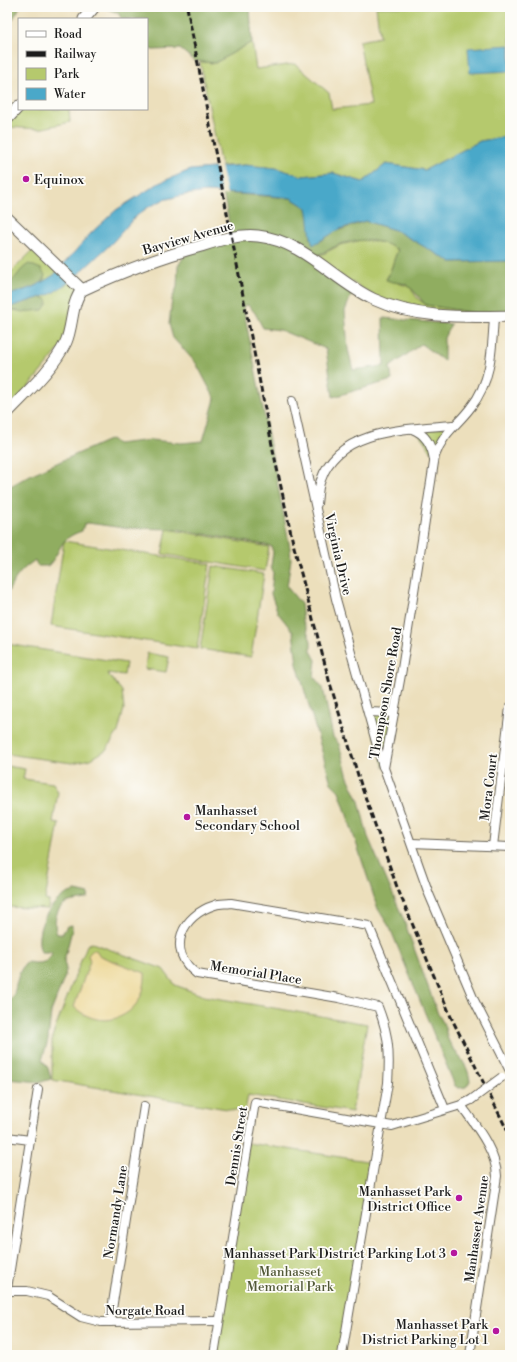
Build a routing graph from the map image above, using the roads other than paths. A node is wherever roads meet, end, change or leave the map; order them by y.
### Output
1 (91, 8) edge
2 (85, 18) edge
3 (18, 107) edge
4 (7, 120) edge
5 (7, 218) edge
6 (82, 290) junction
7 (494, 316) junction
8 (510, 316) edge
9 (292, 401) dead end
10 (7, 413) edge
11 (454, 424) junction
12 (411, 429) junction
13 (434, 462) junction
14 (319, 521) junction
15 (510, 707) edge
16 (368, 712) junction
17 (394, 713) junction
18 (384, 768) junction
19 (412, 843) junction
20 (493, 846) junction
21 (510, 847) edge
22 (509, 1068) edge
23 (38, 1089) dead end
24 (461, 1105) junction
25 (144, 1106) dead end
26 (445, 1109) junction
27 (381, 1124) junction
28 (7, 1137) edge
29 (30, 1140) junction
30 (7, 1290) edge
31 (219, 1321) junction
32 (110, 1322) junction
33 (214, 1355) edge
34 (342, 1355) edge
35 (470, 1355) edge

1 - 2 street
3 - 4 street
5 - 6 street
6 - 7 street, Bayview Avenue
6 - 10 street
7 - 8 street, Bayview Avenue
7 - 11 street, Thompson Shore Road
9 - 14 street, Virginia Drive
11 - 12 street
11 - 13 street, Thompson Shore Road
12 - 13 street
12 - 14 street
13 - 17 street, Thompson Shore Road
14 - 16 street, Virginia Drive
15 - 20 street, Mora Court
16 - 17 street
16 - 18 street, Virginia Drive
17 - 18 street, Thompson Shore Road
18 - 19 street, Thompson Shore Road
19 - 20 street
19 - 22 street, Thompson Shore Road
20 - 21 street
22 - 24 street, Dennis Street, bridge
23 - 29 street
24 - 26 street, Dennis Street
24 - 35 street, Manhasset Avenue
25 - 32 street, Normandy Lane
26 - 27 street, Dennis Street
26 - 27 street, Memorial Place
27 - 31 street, Dennis Street
27 - 34 street, Memorial Place
28 - 29 street
29 - 30 street
30 - 32 street, Norgate Road
31 - 32 street, Norgate Road
31 - 33 street, Dennis Street

